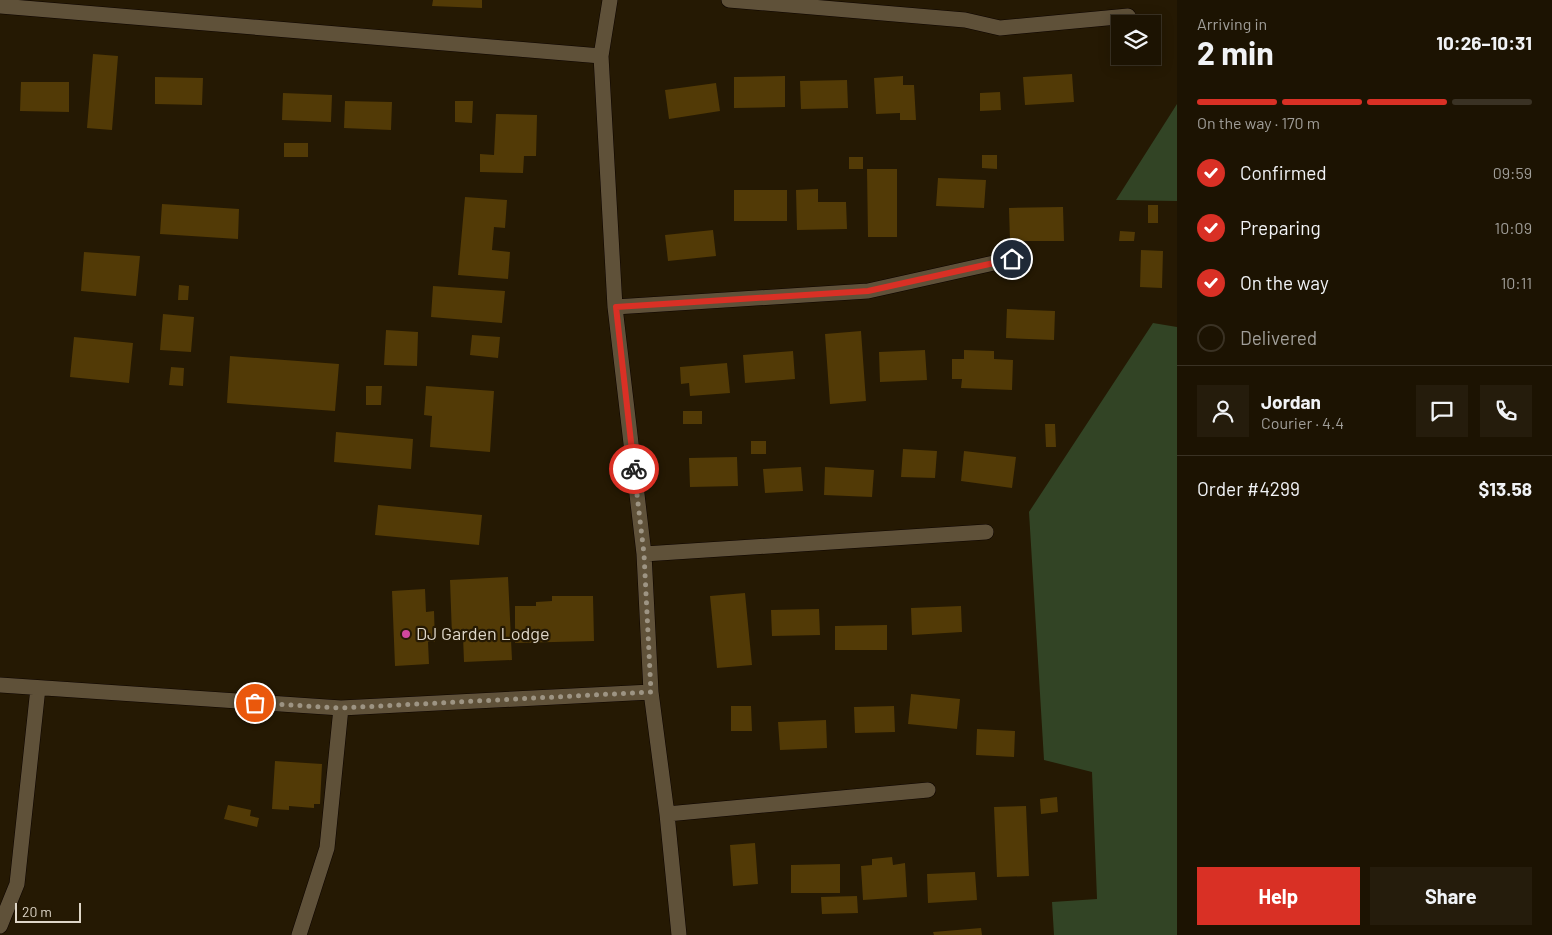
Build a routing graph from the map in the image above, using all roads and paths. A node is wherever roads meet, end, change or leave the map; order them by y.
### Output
1 (610, 0) edge
2 (729, 0) edge
3 (0, 6) edge
4 (1111, 18) edge
5 (602, 56) junction
6 (1012, 259) dead end
7 (616, 307) junction
8 (986, 532) dead end
9 (644, 554) junction
10 (0, 684) edge
11 (38, 688) junction
12 (651, 692) junction
13 (341, 708) junction
14 (928, 790) dead end
15 (667, 814) junction
16 (0, 926) edge
17 (299, 935) edge
18 (679, 935) edge

1 - 5 street
2 - 4 street
3 - 5 street
5 - 7 street
6 - 7 street
7 - 9 street
8 - 9 street
9 - 12 street
10 - 11 street
11 - 13 street
11 - 16 street
12 - 13 street
12 - 15 street
13 - 17 street
14 - 15 street
15 - 18 street

